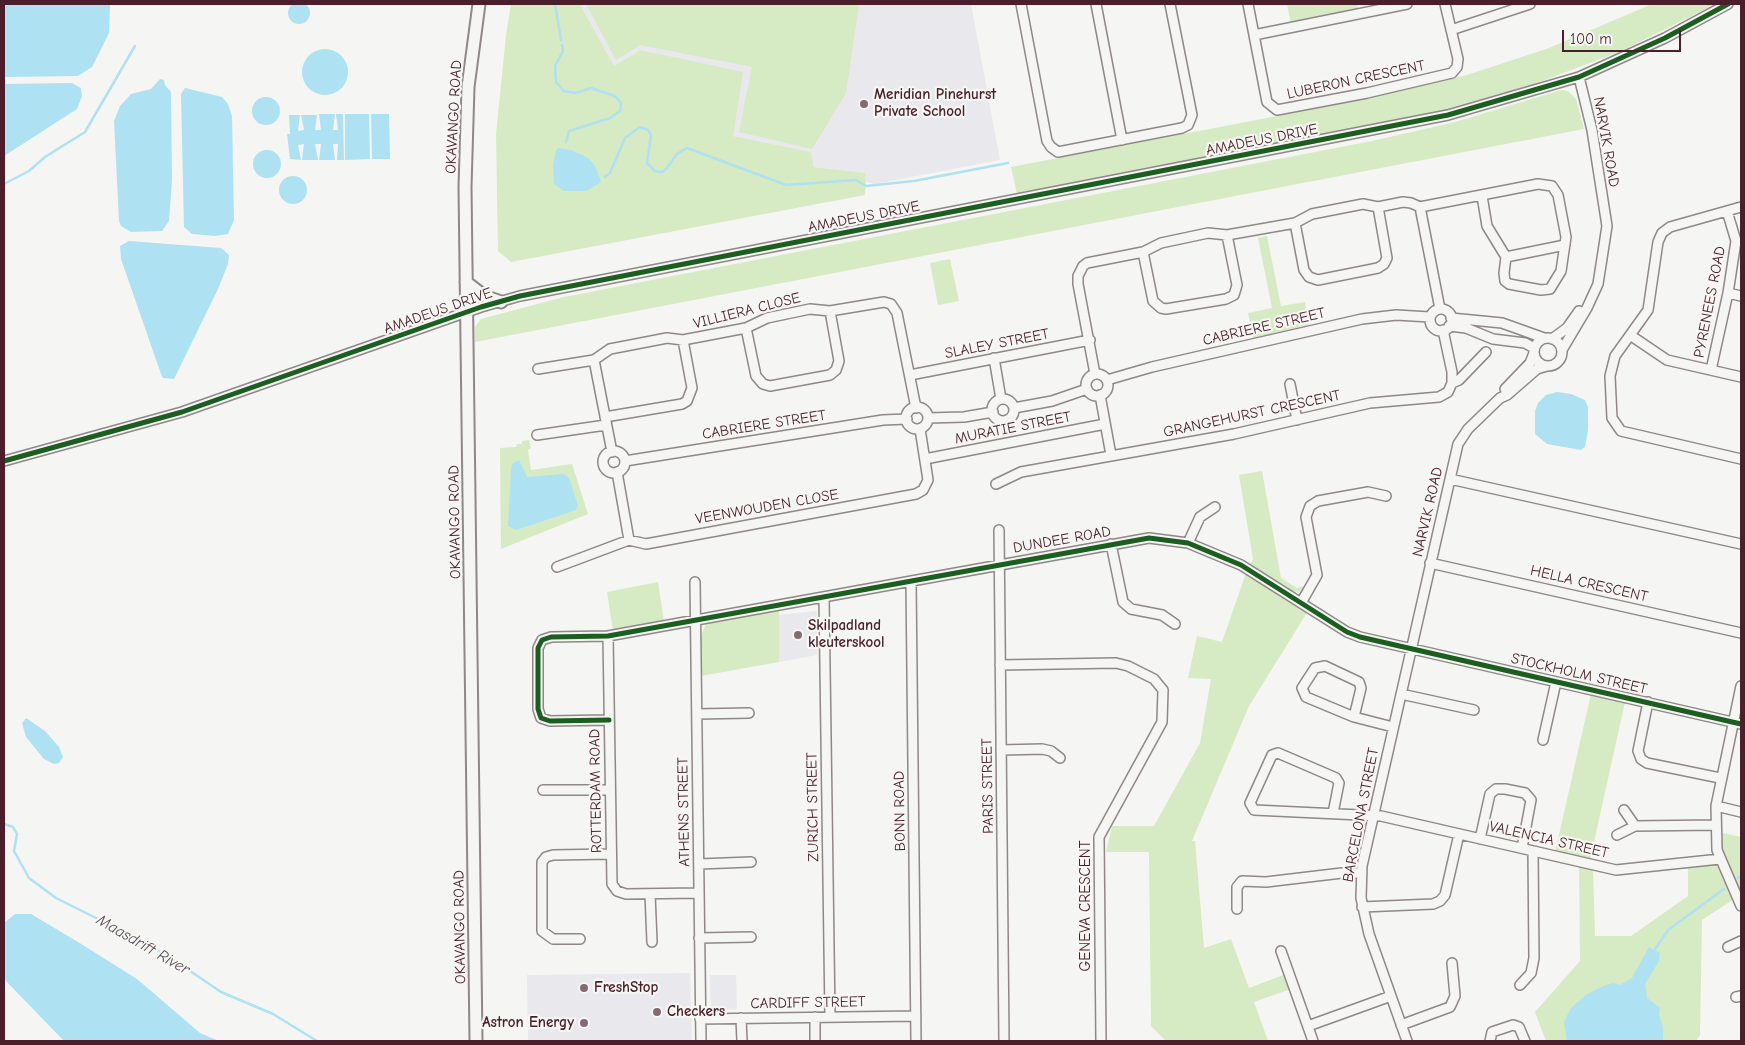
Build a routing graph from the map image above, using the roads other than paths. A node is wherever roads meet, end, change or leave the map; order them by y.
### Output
1 (479, 4) edge
2 (1021, 4) edge
3 (1096, 4) edge
4 (1170, 4) edge
5 (1248, 4) edge
6 (1407, 4) edge
7 (1445, 4) edge
8 (1530, 4) edge
9 (1728, 4) edge
10 (1451, 30) junction
11 (1254, 35) junction
12 (1579, 77) junction
13 (1122, 140) junction
14 (1482, 196) junction
15 (1378, 207) junction
16 (1420, 207) junction
17 (1741, 207) edge
18 (1728, 211) junction
19 (1295, 223) junction
20 (1227, 235) junction
21 (1565, 245) junction
22 (1143, 252) junction
23 (1506, 257) junction
24 (466, 282) junction
25 (1728, 293) junction
26 (1741, 296) edge
27 (1590, 300) junction
28 (501, 302) junction
29 (1440, 309) junction
30 (830, 311) junction
31 (466, 313) junction
32 (1430, 317) junction
33 (1448, 325) junction
34 (1512, 326) junction
35 (746, 328) junction
36 (1630, 335) junction
37 (1548, 338) junction
38 (683, 340) junction
39 (1090, 340) junction
40 (1510, 340) junction
41 (1534, 350) junction
42 (1562, 350) junction
43 (1486, 352) dead end
44 (994, 358) junction
45 (594, 360) junction
46 (1547, 366) junction
47 (538, 369) dead end
48 (1711, 370) junction
49 (1095, 374) junction
50 (910, 375) junction
51 (1741, 377) edge
52 (1107, 380) junction
53 (1452, 383) junction
54 (1290, 384) dead end
55 (1087, 389) junction
56 (1100, 395) junction
57 (1500, 398) junction
58 (1001, 399) junction
59 (916, 408) junction
60 (1014, 408) junction
61 (993, 412) junction
62 (907, 418) junction
63 (928, 418) junction
64 (1297, 420) junction
65 (606, 421) junction
66 (1105, 424) junction
67 (920, 429) junction
68 (537, 435) dead end
69 (612, 452) junction
70 (1111, 454) junction
71 (925, 459) junction
72 (1741, 459) edge
73 (625, 460) junction
74 (4, 461) edge
75 (617, 472) junction
76 (1450, 479) junction
77 (996, 484) dead end
78 (1386, 496) dead end
79 (1215, 507) dead end
80 (999, 530) dead end
81 (629, 540) junction
82 (1188, 543) junction
83 (1111, 544) junction
84 (1741, 544) edge
85 (1430, 563) junction
86 (999, 564) junction
87 (557, 567) dead end
88 (911, 581) junction
89 (695, 582) dead end
90 (824, 596) junction
91 (1301, 603) junction
92 (696, 620) junction
93 (1175, 624) dead end
94 (1741, 633) edge
95 (608, 636) junction
96 (1411, 649) junction
97 (1000, 664) junction
98 (1556, 682) junction
99 (1741, 686) edge
100 (1401, 694) junction
101 (1648, 702) junction
102 (1474, 710) dead end
103 (748, 713) dead end
104 (697, 714) junction
105 (1354, 717) junction
106 (609, 720) junction
107 (1737, 723) edge
108 (1393, 727) junction
109 (1543, 740) dead end
110 (1001, 750) junction
111 (1060, 758) dead end
112 (1720, 778) junction
113 (543, 790) dead end
114 (610, 790) junction
115 (1716, 806) junction
116 (1624, 810) dead end
117 (1741, 812) edge
118 (1333, 813) junction
119 (1374, 815) junction
120 (1716, 825) junction
121 (1635, 826) junction
122 (1459, 834) junction
123 (1617, 835) dead end
124 (1480, 839) junction
125 (1522, 848) junction
126 (1533, 851) junction
127 (611, 854) junction
128 (1720, 859) junction
129 (751, 862) dead end
130 (698, 864) junction
131 (1361, 873) junction
132 (699, 893) junction
133 (650, 894) junction
134 (1362, 906) junction
135 (1741, 906) edge
136 (1237, 908) dead end
137 (699, 938) junction
138 (751, 938) dead end
139 (580, 939) dead end
140 (1741, 941) edge
141 (652, 942) dead end
142 (1728, 947) dead end
143 (1281, 951) dead end
144 (1452, 963) dead end
145 (1520, 985) dead end
146 (1391, 996) junction
147 (916, 1016) junction
148 (815, 1017) junction
149 (830, 1017) junction
150 (741, 1018) junction
151 (700, 1019) junction
152 (1401, 1025) junction
153 (1308, 1026) junction
154 (476, 1041) edge
155 (701, 1041) edge
156 (742, 1041) edge
157 (815, 1041) edge
158 (916, 1041) edge
159 (1004, 1041) edge
160 (1101, 1041) edge
161 (1314, 1041) edge
162 (1407, 1041) edge
163 (1490, 1041) edge
164 (1525, 1041) edge

1 - 24 main road, OKAVANGO ROAD
2 - 13 street
3 - 13 street
4 - 13 street
5 - 11 street, LUBERON CRESCENT
6 - 11 street
7 - 10 street, LUBERON CRESCENT
8 - 10 street
9 - 12 street, AMADEUS DRIVE
10 - 11 street, LUBERON CRESCENT
12 - 27 street, NARVIK ROAD
12 - 28 street, AMADEUS DRIVE
14 - 16 street
14 - 21 street
14 - 23 street
15 - 16 street
15 - 19 street
15 - 19 street
16 - 29 street
17 - 18 street
18 - 25 street, PYRENEES ROAD
18 - 36 street
19 - 20 street
20 - 22 street
20 - 22 street
21 - 23 street
21 - 23 street
22 - 39 street
24 - 28 main road
24 - 31 main road, OKAVANGO ROAD
25 - 26 street
25 - 48 street, PYRENEES ROAD
27 - 37 street, NARVIK ROAD
27 - 42 street, NARVIK ROAD
28 - 31 street, AMADEUS DRIVE
29 - 32 street
29 - 33 street
30 - 35 street, VILLIERA CLOSE
30 - 35 street
30 - 50 street, VILLIERA CLOSE
31 - 74 street, AMADEUS DRIVE
31 - 154 main road, OKAVANGO ROAD
32 - 33 street
32 - 52 street, CABRIERE STREET
33 - 34 street
33 - 40 street
33 - 53 street
34 - 37 street
34 - 40 street
35 - 38 street, VILLIERA CLOSE
36 - 48 street
36 - 72 street
37 - 41 street
37 - 42 street
38 - 45 street, VILLIERA CLOSE
38 - 65 street
39 - 44 street, SLALEY STREET
39 - 49 street
40 - 41 street
41 - 46 street
41 - 57 street, NARVIK ROAD
42 - 46 street
43 - 53 street, GRANGEHURST CRESCENT
44 - 50 street, SLALEY STREET
44 - 58 street
45 - 47 street, VILLIERA CLOSE
45 - 65 street
46 - 57 street, NARVIK ROAD
48 - 51 street
49 - 52 street
49 - 55 street
50 - 59 street, VILLIERA CLOSE
52 - 56 street
53 - 64 street, GRANGEHURST CRESCENT
54 - 64 street
55 - 56 street
55 - 60 street
56 - 66 street
57 - 76 street, NARVIK ROAD
58 - 60 street
58 - 61 street
59 - 62 street
59 - 63 street
60 - 61 street
61 - 63 street
62 - 67 street
62 - 73 street, CABRIERE STREET
63 - 67 street
64 - 70 street, GRANGEHURST CRESCENT
65 - 68 street
65 - 69 street
66 - 70 street
66 - 71 street, MURATIE STREET
67 - 71 street, VEENWOUDEN CLOSE
69 - 73 street
69 - 75 street
70 - 77 street, GRANGEHURST CRESCENT
71 - 81 street, VEENWOUDEN CLOSE
73 - 75 street
75 - 81 street
76 - 84 street
76 - 85 street, NARVIK ROAD
78 - 91 street
79 - 82 street
80 - 86 street, PARIS STREET
81 - 87 street, VEENWOUDEN CLOSE
82 - 83 street, DUNDEE ROAD
82 - 91 street, DUNDEE ROAD
83 - 86 street, DUNDEE ROAD
83 - 93 street
85 - 94 street, HELLA CRESCENT
85 - 96 street, NARVIK ROAD
86 - 88 street, DUNDEE ROAD
86 - 97 street, PARIS STREET
88 - 90 street, DUNDEE ROAD
88 - 147 street, BONN ROAD
89 - 92 street, ATHENS STREET
90 - 92 street, DUNDEE ROAD
90 - 149 street, ZURICH STREET
91 - 96 street, DUNDEE ROAD
92 - 95 street
92 - 104 street, ATHENS STREET
95 - 106 street, ROTTERDAM ROAD
95 - 106 street
96 - 98 street, STOCKHOLM STREET
96 - 100 street, BARCELONA STREET
97 - 110 street, PARIS STREET
97 - 160 street, GENEVA CRESCENT
98 - 101 street, STOCKHOLM STREET
98 - 109 street
99 - 107 street
100 - 102 street
100 - 108 street, BARCELONA STREET
101 - 107 street, STOCKHOLM STREET
101 - 112 street
103 - 104 street
104 - 130 street, ATHENS STREET
105 - 105 street
105 - 108 street
106 - 114 street, ROTTERDAM ROAD
107 - 112 street
108 - 119 street, BARCELONA STREET
110 - 111 street
110 - 159 street, PARIS STREET
112 - 115 street
113 - 114 street
114 - 127 street, ROTTERDAM ROAD
115 - 117 street
115 - 120 street
116 - 121 street
118 - 118 street, VALENCIA STREET
118 - 119 street, VALENCIA STREET
119 - 122 street, VALENCIA STREET
119 - 131 street, BARCELONA STREET
120 - 121 street
120 - 128 street
121 - 123 street
122 - 124 street, VALENCIA STREET
122 - 134 street
124 - 125 street, VALENCIA STREET
124 - 125 street
125 - 126 street, VALENCIA STREET
126 - 128 street, VALENCIA STREET
126 - 145 street
127 - 133 street, ROTTERDAM ROAD
127 - 139 street
128 - 135 street
129 - 130 street
130 - 132 street, ATHENS STREET
131 - 134 street, BARCELONA STREET
131 - 136 street
132 - 133 street, ROTTERDAM ROAD
132 - 137 street, ATHENS STREET
133 - 141 street
134 - 146 street, BARCELONA STREET
137 - 138 street
137 - 151 street, ATHENS STREET
140 - 142 street
143 - 153 street
144 - 152 street
146 - 152 street, BARCELONA STREET
146 - 153 street
147 - 149 street, CARDIFF STREET
147 - 158 street, BONN ROAD
148 - 149 street, CARDIFF STREET
148 - 150 street, CARDIFF STREET
148 - 157 street
150 - 151 street, CARDIFF STREET
150 - 156 street
151 - 155 street, ATHENS STREET
152 - 162 street, BARCELONA STREET
153 - 161 street
163 - 164 street

